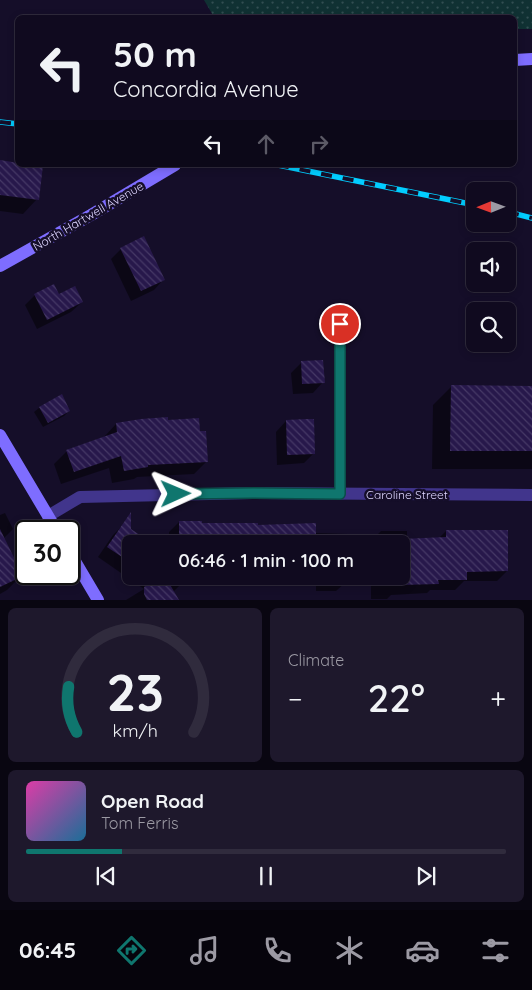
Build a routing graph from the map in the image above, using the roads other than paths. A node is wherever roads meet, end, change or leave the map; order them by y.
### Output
1 (532, 59) edge
2 (517, 60) edge
3 (172, 167) edge
4 (0, 266) edge
5 (340, 324) dead end
6 (0, 435) edge
7 (340, 494) junction
8 (532, 495) edge
9 (48, 516) junction
10 (50, 520) edge
11 (80, 570) edge
12 (98, 600) edge

1 - 2 street
3 - 4 street, North Hartwell Avenue
5 - 7 street
6 - 9 street
7 - 8 street, Caroline Street
7 - 9 street, Caroline Street
9 - 10 street
11 - 12 street

